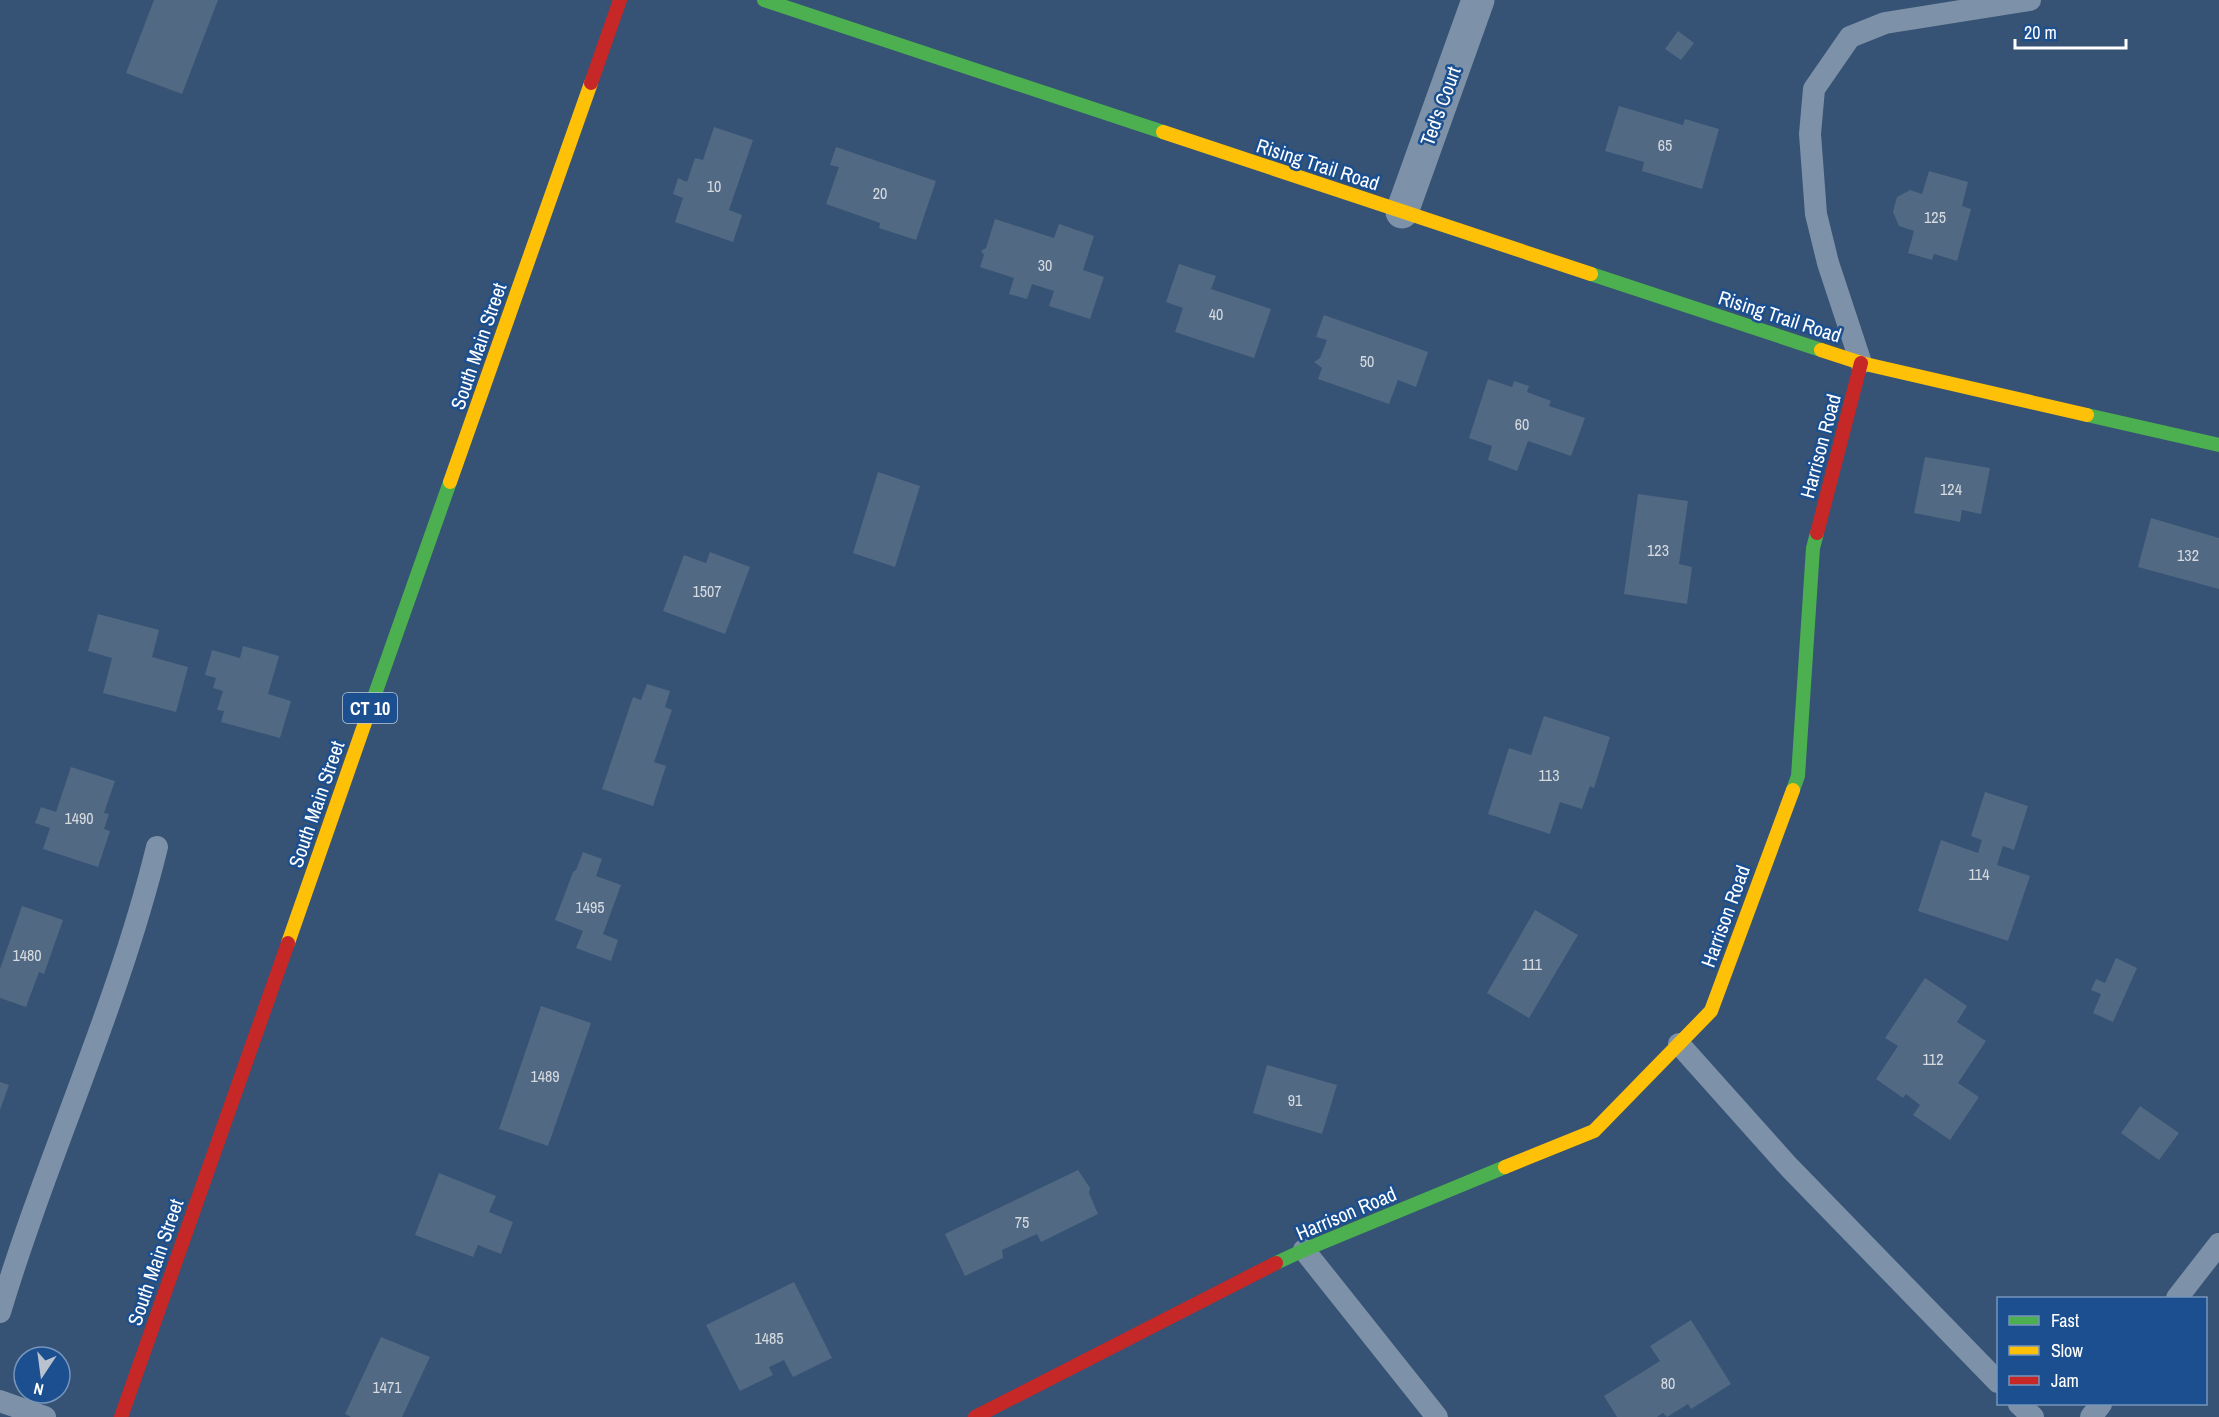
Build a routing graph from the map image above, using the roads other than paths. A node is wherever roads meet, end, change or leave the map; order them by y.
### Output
1 (620, 0) edge
2 (764, 0) edge
3 (1478, 0) edge
4 (2030, 0) edge
5 (1402, 212) junction
6 (1861, 363) junction
7 (2219, 445) edge
8 (157, 847) dead end
9 (1679, 1044) junction
10 (2219, 1244) edge
11 (1304, 1250) junction
12 (2179, 1297) edge
13 (0, 1312) edge
14 (1997, 1381) edge
15 (0, 1401) edge
16 (2020, 1405) edge
17 (2100, 1405) edge
18 (45, 1417) edge
19 (121, 1417) edge
20 (975, 1417) edge
21 (1437, 1417) edge
22 (2032, 1417) edge
23 (2091, 1417) edge

1 - 19 main road, South Main Street / CT 10
2 - 5 main road, Rising Trail Road
3 - 5 street, Ted's Court
4 - 6 lane
5 - 6 main road, Rising Trail Road
6 - 7 main road
6 - 9 main road, Harrison Road
8 - 13 lane
9 - 11 main road, Harrison Road
9 - 14 lane
10 - 12 lane
11 - 20 main road, Harrison Road
11 - 21 lane
15 - 18 lane
16 - 22 lane
17 - 23 lane

